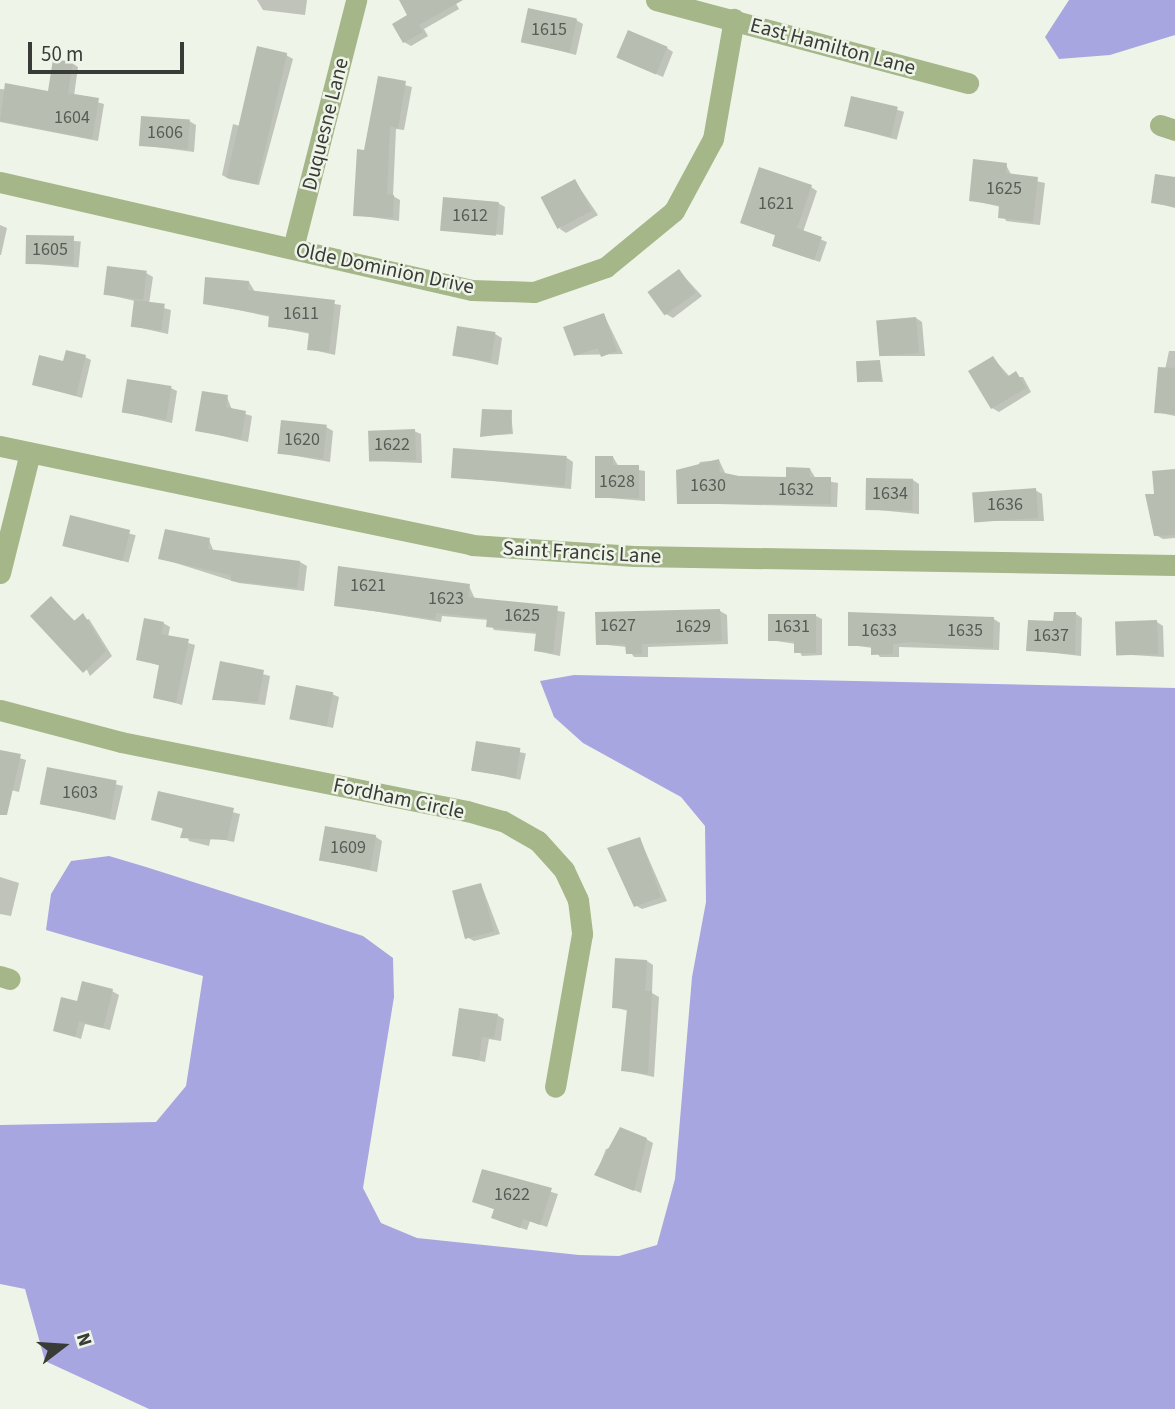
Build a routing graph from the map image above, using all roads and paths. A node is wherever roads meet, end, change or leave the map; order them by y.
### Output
1 (356, 0) edge
2 (656, 0) edge
3 (734, 19) junction
4 (968, 83) dead end
5 (0, 182) edge
6 (293, 248) junction
7 (0, 446) edge
8 (30, 453) junction
9 (1175, 565) edge
10 (0, 573) edge
11 (0, 710) edge
12 (555, 1087) dead end

1 - 6 street, Duquesne Lane
2 - 3 street, East Hamilton Lane
3 - 4 street, East Hamilton Lane
3 - 6 street, Olde Dominion Drive
5 - 6 street, Olde Dominion Drive
7 - 8 street, Saint Francis Lane
8 - 9 street, Saint Francis Lane
8 - 10 street
11 - 12 street, Fordham Circle

